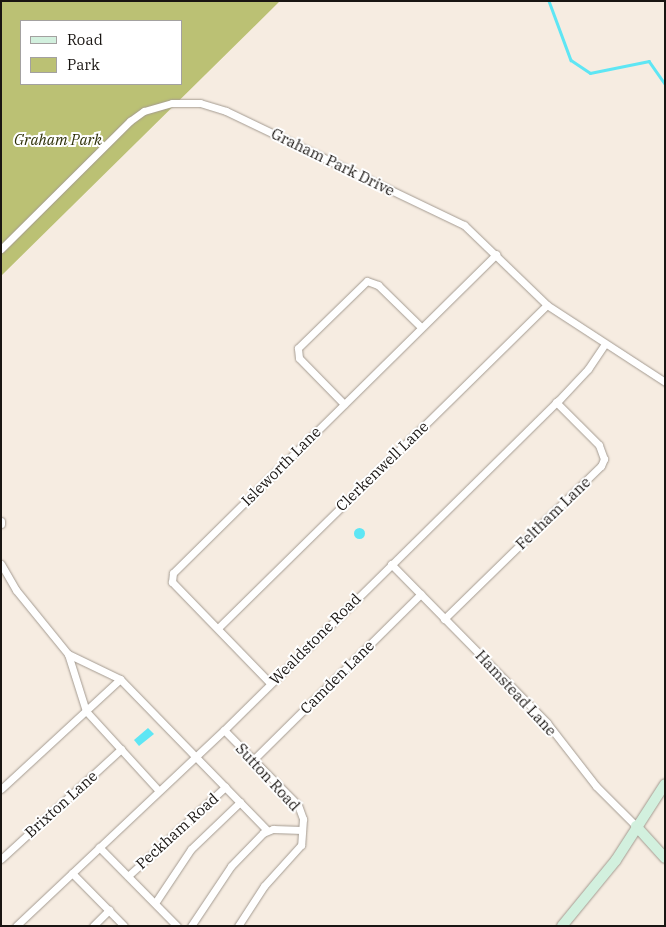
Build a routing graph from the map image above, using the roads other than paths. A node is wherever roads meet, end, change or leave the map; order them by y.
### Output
1 (1, 249) edge
2 (496, 254) junction
3 (546, 305) junction
4 (421, 327) junction
5 (605, 344) junction
6 (665, 382) edge
7 (556, 402) junction
8 (344, 404) junction
9 (1, 564) edge
10 (391, 564) junction
11 (421, 594) junction
12 (444, 619) junction
13 (218, 628) junction
14 (68, 654) junction
15 (120, 680) junction
16 (270, 683) junction
17 (86, 711) junction
18 (224, 730) junction
19 (121, 749) junction
20 (196, 756) junction
21 (253, 760) junction
22 (665, 784) edge
23 (225, 787) junction
24 (1, 789) edge
25 (159, 791) junction
26 (240, 802) junction
27 (636, 826) junction
28 (267, 830) junction
29 (302, 830) junction
30 (99, 847) junction
31 (665, 858) edge
32 (1, 859) edge
33 (72, 873) junction
34 (128, 876) junction
35 (155, 903) junction
36 (108, 910) junction
37 (16, 926) edge
38 (93, 926) edge
39 (124, 926) edge
40 (177, 926) edge
41 (191, 926) edge
42 (238, 926) edge
43 (562, 926) edge

1 - 2 street, Graham Park Drive
2 - 3 street, Graham Park Drive
2 - 4 street, Isleworth Lane
3 - 5 street, Graham Park Drive
3 - 13 street, Clerkenwell Lane
4 - 8 street, Isleworth Lane
4 - 8 street
5 - 6 street, Graham Park Drive
5 - 7 street, Wealdstone Road
7 - 10 street, Wealdstone Road
7 - 12 street, Feltham Lane
8 - 13 street, Isleworth Lane
9 - 14 street
10 - 11 street, Hamstead Lane
10 - 16 street, Wealdstone Road
11 - 12 street, Hamstead Lane
11 - 21 street, Camden Lane
12 - 27 street, Hamstead Lane
13 - 16 street, Isleworth Lane
14 - 15 street
14 - 17 street
15 - 17 street
15 - 20 street
16 - 18 street, Wealdstone Road
17 - 19 street
17 - 24 street
18 - 20 street, Wealdstone Road
18 - 21 street, Sutton Road
19 - 25 street
19 - 32 street, Brixton Lane
20 - 23 street
20 - 25 street, Wealdstone Road
21 - 29 street, Sutton Road
22 - 27 street
23 - 26 street
23 - 34 street, Peckham Road
25 - 30 street, Wealdstone Road
26 - 28 street
26 - 35 street
27 - 31 street
27 - 43 street
28 - 29 street
28 - 41 street
29 - 42 street, Sutton Road
30 - 33 street, Wealdstone Road
30 - 34 street
33 - 36 street
33 - 37 street, Wealdstone Road
34 - 35 street
35 - 40 street
36 - 38 street
36 - 39 street

